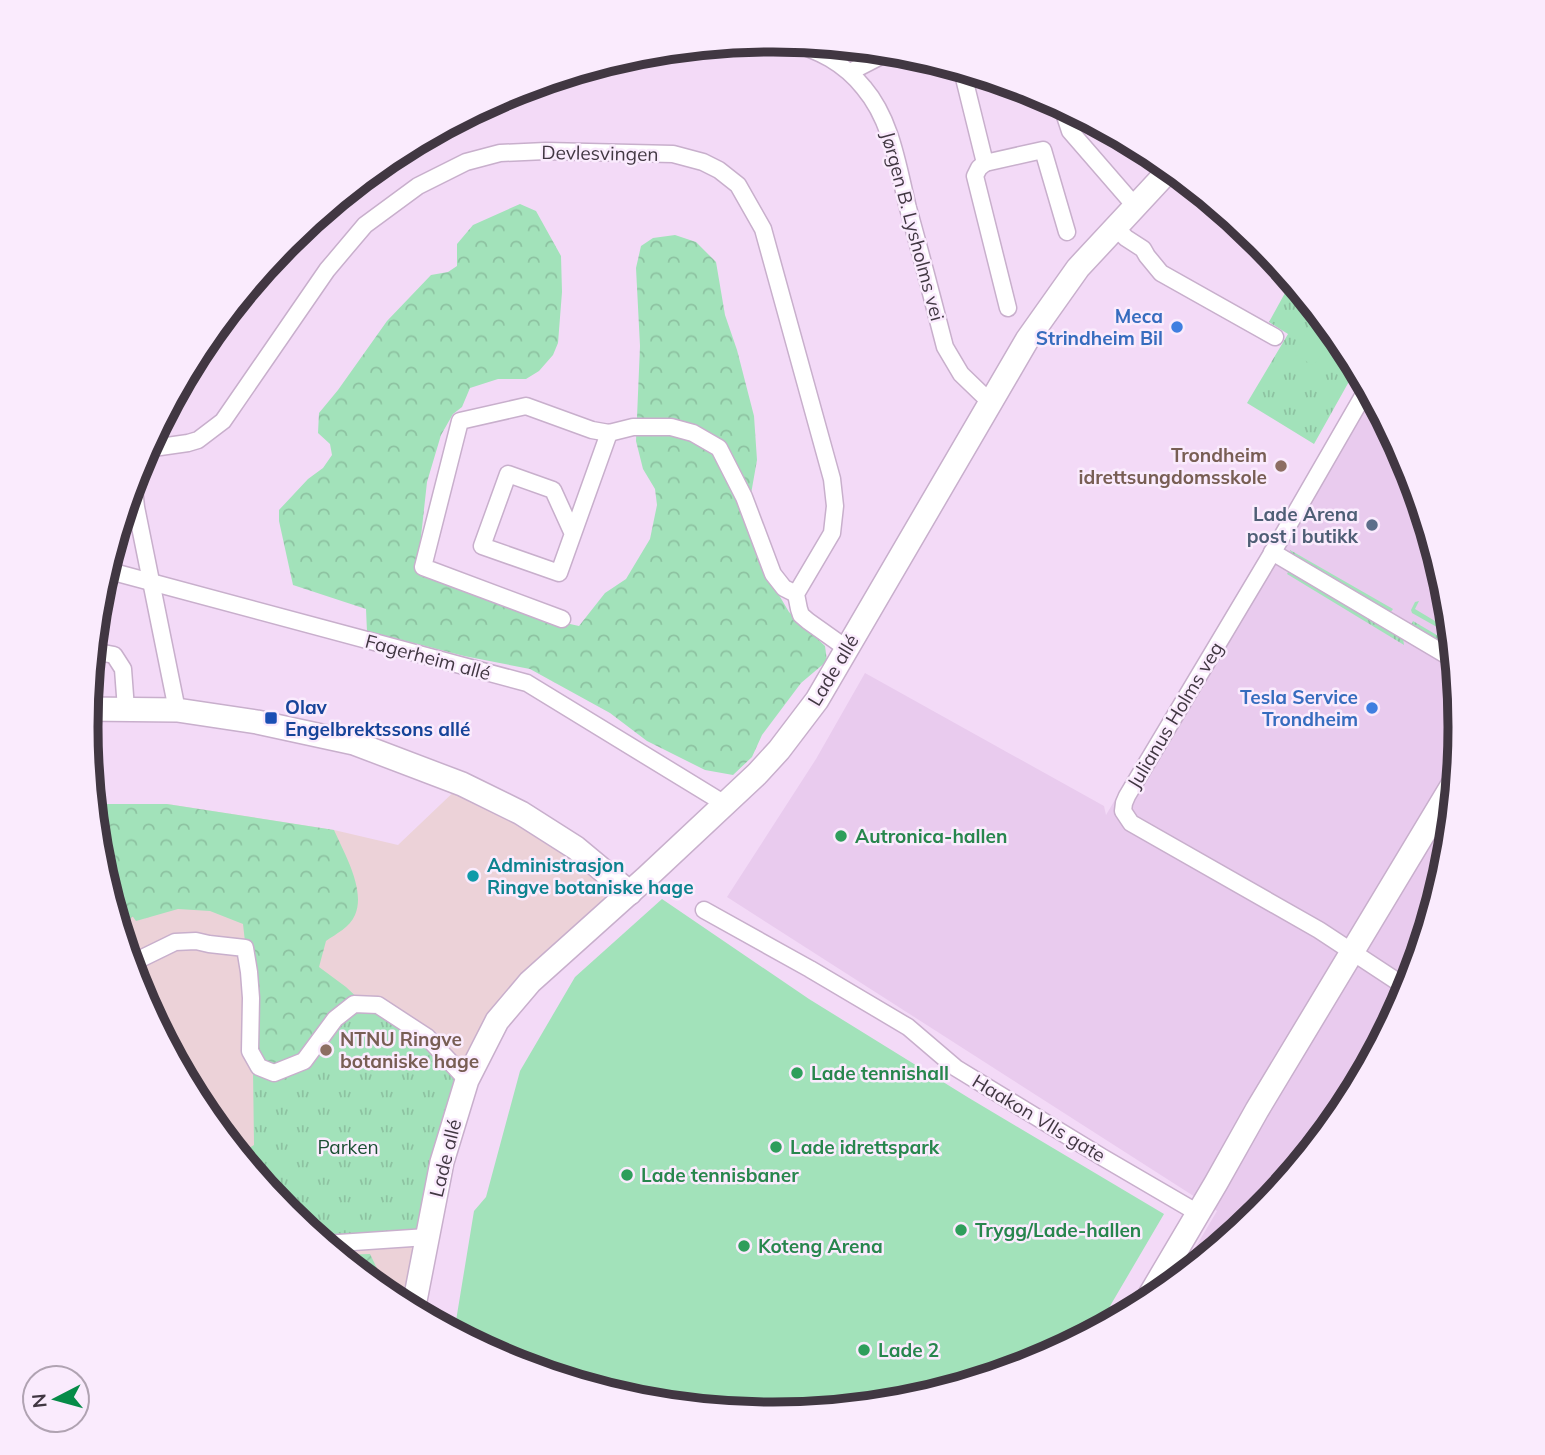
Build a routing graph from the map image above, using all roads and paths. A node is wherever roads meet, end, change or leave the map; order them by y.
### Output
1 (823, 55) edge
2 (873, 60) edge
3 (850, 72) junction
4 (965, 81) edge
5 (1066, 120) edge
6 (985, 163) junction
7 (1163, 177) edge
8 (1135, 206) junction
9 (1116, 228) junction
10 (1067, 232) dead end
11 (1008, 308) dead end
12 (1275, 337) dead end
13 (1362, 398) edge
14 (990, 401) junction
15 (609, 433) junction
16 (159, 447) edge
17 (136, 504) edge
18 (573, 534) junction
19 (1272, 552) junction
20 (116, 573) edge
21 (150, 582) junction
22 (796, 594) junction
23 (562, 619) dead end
24 (846, 648) junction
25 (102, 653) edge
26 (1443, 653) edge
27 (98, 709) edge
28 (127, 709) junction
29 (177, 710) junction
30 (1444, 797) edge
31 (725, 804) junction
32 (576, 848) junction
33 (630, 893) junction
34 (612, 908) junction
35 (704, 910) dead end
36 (1343, 945) junction
37 (139, 960) edge
38 (1395, 980) dead end
39 (467, 1080) junction
40 (1198, 1213) junction
41 (427, 1237) junction
42 (337, 1243) edge
43 (1158, 1282) edge
44 (415, 1300) edge

1 - 3 street, Jørgen B. Lysholms vei
2 - 3 street
3 - 14 street, Jørgen B. Lysholms vei
4 - 6 street
5 - 8 street
6 - 10 street
6 - 11 street
7 - 8 street, Lade allé
8 - 9 street, Lade allé
9 - 12 street
9 - 14 street, Lade allé
13 - 19 street, Julianus Holms veg
14 - 24 street, Lade allé
15 - 18 street
15 - 22 street
15 - 23 street
16 - 22 street, Devlesvingen
17 - 21 street
18 - 18 street
19 - 26 street
19 - 36 street, Julianus Holms veg
20 - 21 street, Fagerheim allé
21 - 29 street
21 - 31 street, Fagerheim allé
22 - 24 street
24 - 31 street, Lade allé
25 - 28 street
27 - 28 street
28 - 29 street
29 - 32 street
30 - 36 street
31 - 33 street, Lade allé
32 - 33 street
32 - 34 street
33 - 34 street, Lade allé
34 - 39 street, Lade allé
35 - 40 street, Haakon VIIs gate
36 - 38 street
36 - 40 street
37 - 39 street
39 - 41 street, Lade allé
40 - 43 street
41 - 42 street
41 - 44 street, Lade allé

